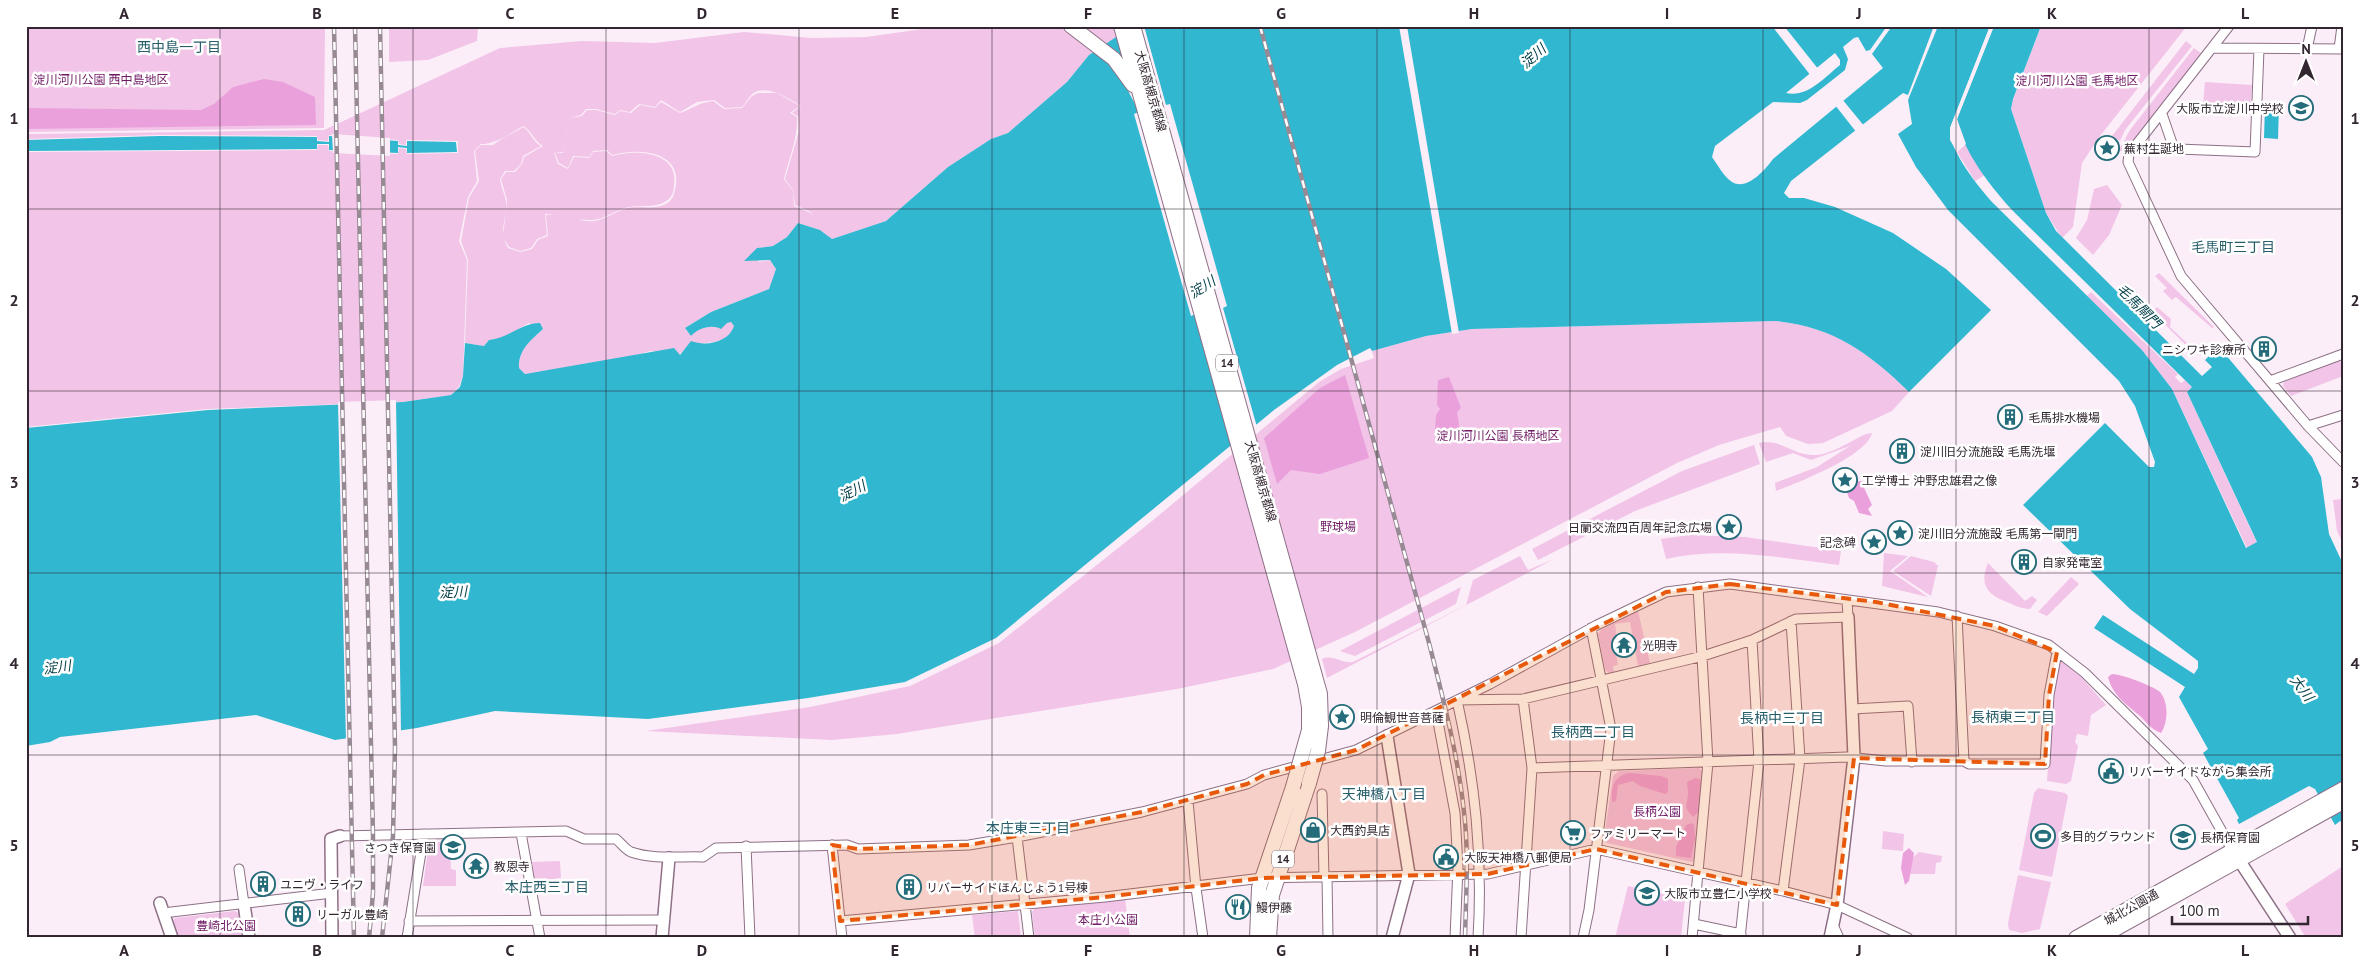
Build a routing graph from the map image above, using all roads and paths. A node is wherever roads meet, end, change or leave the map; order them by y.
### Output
1 (1071, 26) edge
2 (1121, 26) edge
3 (1133, 26) edge
4 (2229, 26) edge
5 (2312, 26) edge
6 (2342, 26) edge
7 (2213, 48) junction
8 (2259, 49) junction
9 (2307, 49) junction
10 (2341, 49) edge
11 (1141, 99) junction
12 (2162, 114) junction
13 (2343, 354) edge
14 (2270, 381) junction
15 (2343, 415) edge
16 (2308, 426) junction
17 (2343, 462) edge
18 (1698, 587) junction
19 (1847, 600) junction
20 (1957, 616) junction
21 (1848, 617) junction
22 (1792, 621) junction
23 (1591, 628) junction
24 (1752, 640) junction
25 (2058, 652) junction
26 (1703, 656) junction
27 (1603, 680) junction
28 (1523, 699) junction
29 (1457, 700) junction
30 (1315, 702) junction
31 (1852, 709) junction
32 (1436, 711) junction
33 (1316, 728) junction
34 (1387, 736) junction
35 (1854, 757) junction
36 (1800, 759) junction
37 (1759, 761) junction
38 (1708, 762) junction
39 (1912, 762) junction
40 (1964, 762) junction
41 (1607, 765) junction
42 (1532, 768) junction
43 (2343, 789) edge
44 (1322, 794) dead end
45 (1188, 801) junction
46 (2343, 802) edge
47 (521, 833) junction
48 (424, 834) junction
49 (2270, 836) junction
50 (336, 838) joint
51 (1017, 838) junction
52 (832, 845) junction
53 (746, 846) junction
54 (1596, 849) junction
55 (2235, 856) junction
56 (669, 858) junction
57 (1526, 864) junction
58 (239, 869) dead end
59 (1699, 872) junction
60 (1409, 874) junction
61 (1461, 874) junction
62 (1478, 874) junction
63 (1277, 877) junction
64 (1325, 877) junction
65 (1262, 878) junction
66 (1746, 883) junction
67 (1196, 888) junction
68 (1782, 891) junction
69 (332, 894) junction
70 (244, 904) junction
71 (1025, 904) junction
72 (1837, 905) junction
73 (162, 908) joint
74 (537, 919) junction
75 (663, 920) junction
76 (409, 921) junction
77 (840, 921) junction
78 (1694, 924) junction
79 (1833, 925) junction
80 (1740, 936) edge
81 (172, 938) edge
82 (249, 938) edge
83 (332, 938) edge
84 (407, 938) edge
85 (540, 938) edge
86 (662, 938) edge
87 (750, 938) edge
88 (842, 938) edge
89 (1029, 938) edge
90 (1203, 938) edge
91 (1257, 938) edge
92 (1269, 938) edge
93 (1328, 938) edge
94 (1392, 938) edge
95 (1455, 938) edge
96 (1478, 938) edge
97 (1521, 938) edge
98 (1583, 938) edge
99 (1692, 938) edge
100 (1830, 938) edge
101 (1839, 938) edge
102 (1908, 938) edge
103 (2076, 938) edge
104 (2099, 938) edge
105 (2290, 938) edge

1 - 11 main road, 大阪高槻京都線 / 14
2 - 11 main road, 大阪高槻京都線 / 14
3 - 30 main road, 大阪高槻京都線 / 14
4 - 7 street
5 - 9 street
6 - 10 street
7 - 8 street
7 - 12 street
8 - 9 street
8 - 12 street
9 - 10 street
11 - 30 main road, 大阪高槻京都線 / 14
12 - 14 street
13 - 14 street
14 - 16 street
15 - 16 street
16 - 17 street
18 - 19 street
18 - 23 street
18 - 26 street
19 - 20 street
19 - 21 street
20 - 25 street
20 - 40 street
21 - 22 street
21 - 31 street
22 - 24 street
22 - 36 street
23 - 27 street
23 - 29 street
24 - 26 street
24 - 37 street
25 - 40 street
25 - 55 street
26 - 27 street
26 - 38 street
27 - 28 street
27 - 41 street
28 - 29 street
28 - 42 street
29 - 32 street
29 - 62 street
30 - 33 main road, 大阪高槻京都線 / 14
31 - 35 street
31 - 39 street
32 - 34 street
32 - 61 street
33 - 63 main road, 大阪高槻京都線 / 14, bridge
33 - 65 main road, 大阪高槻京都線 / 14, bridge
34 - 45 street
34 - 60 street
35 - 36 street
35 - 39 street
35 - 72 street
36 - 37 street
36 - 68 street
37 - 38 street
37 - 66 street
38 - 41 street
38 - 59 street
39 - 40 street
41 - 42 street
41 - 54 street
42 - 57 street
43 - 49 main road, 城北公園通
44 - 64 street
45 - 51 street
45 - 67 street
46 - 49 main road, 城北公園通
47 - 48 street
47 - 56 street
47 - 74 street
48 - 50 street
48 - 76 street
49 - 55 main road, 城北公園通
50 - 69 street
51 - 52 street
51 - 71 street
52 - 53 street
52 - 77 street
53 - 56 street
53 - 87 street
54 - 57 street
54 - 59 street
54 - 98 street
55 - 103 main road, 城北公園通
55 - 104 main road, 城北公園通
55 - 105 street
56 - 75 street
57 - 62 street
57 - 97 street
58 - 70 street
59 - 66 street
59 - 78 street
60 - 61 street
60 - 64 street
60 - 94 street
61 - 62 street
61 - 95 street
62 - 96 street
63 - 64 street
63 - 65 street
63 - 92 main road, 大阪高槻京都線 / 14
64 - 93 street
65 - 67 street
65 - 91 main road, 大阪高槻京都線 / 14
66 - 68 street
66 - 80 street
67 - 71 street
67 - 90 street
68 - 72 street
69 - 70 street
69 - 83 street
70 - 73 street
70 - 82 street
71 - 77 street
71 - 89 street
72 - 79 street
72 - 102 street
73 - 81 street
74 - 75 street
74 - 76 street
74 - 85 street
75 - 86 street
76 - 84 street
77 - 88 street
78 - 80 street
78 - 99 street
79 - 100 street
79 - 101 street

